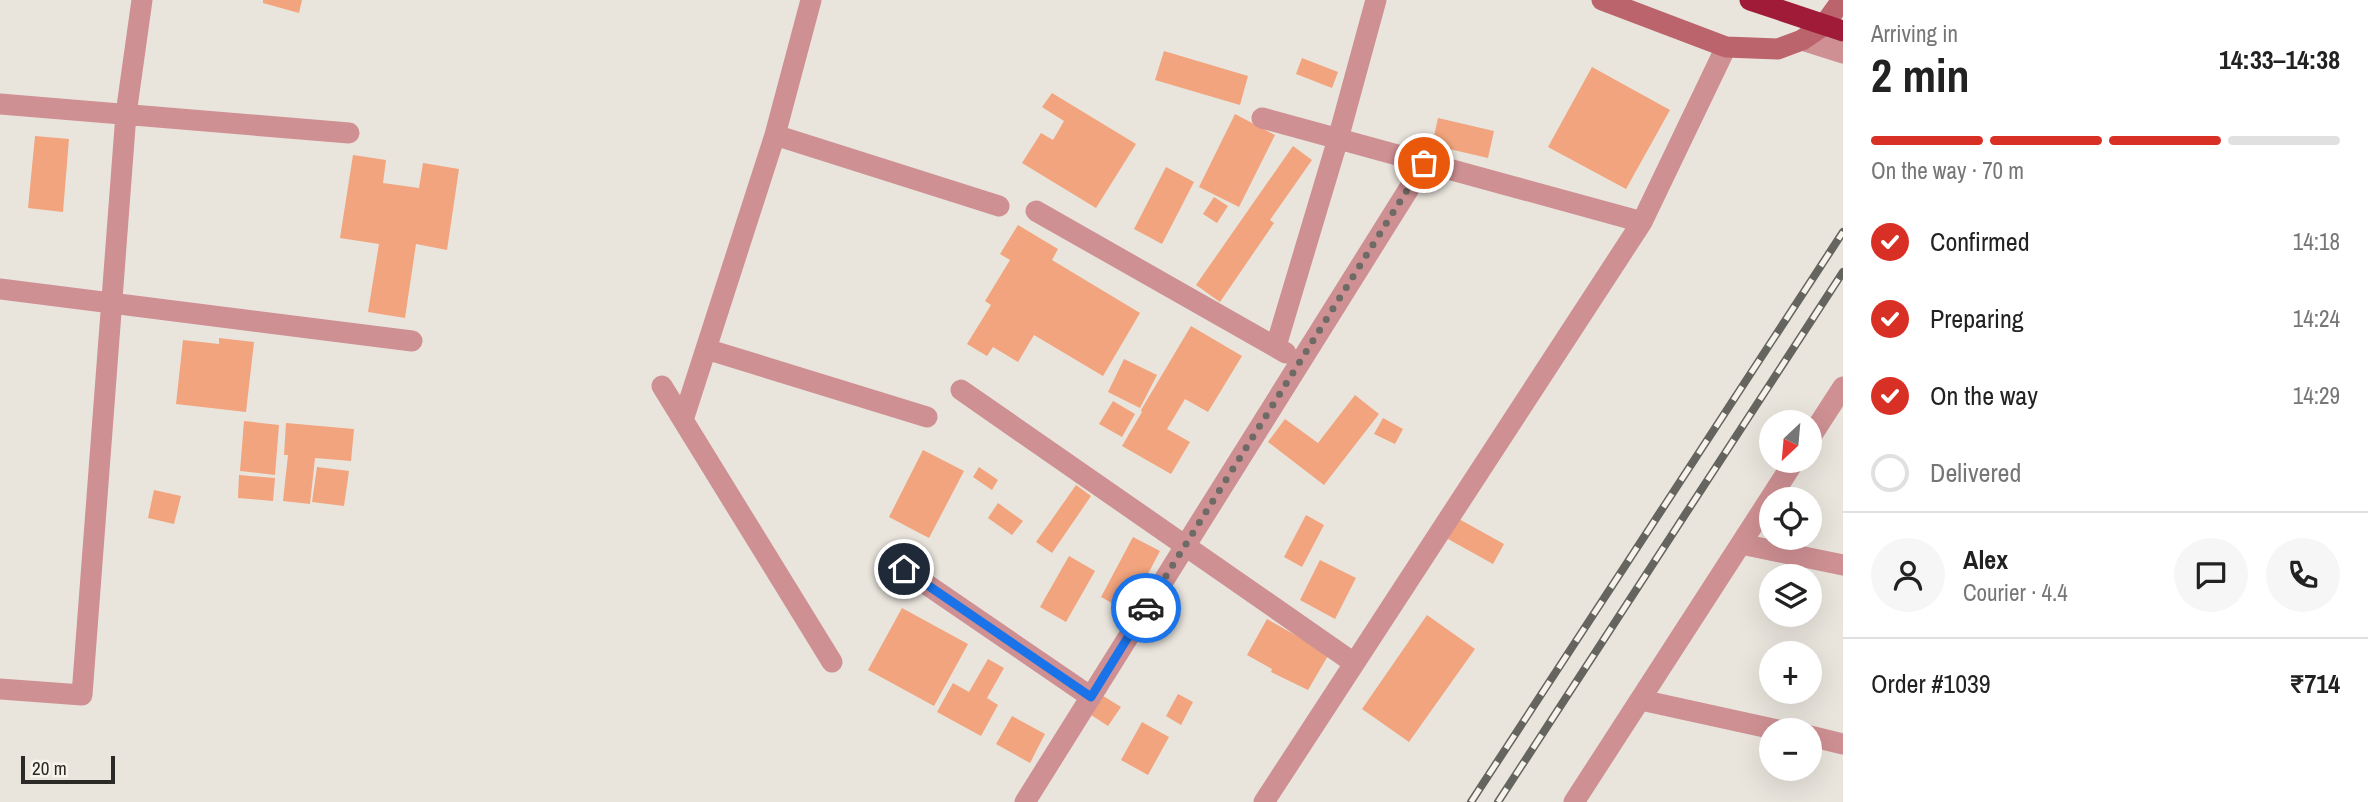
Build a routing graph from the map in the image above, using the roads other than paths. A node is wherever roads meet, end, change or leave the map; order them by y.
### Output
1 (142, 0) edge
2 (811, 0) edge
3 (1376, 0) edge
4 (1602, 0) edge
5 (1750, 0) edge
6 (1842, 0) edge
7 (1843, 32) edge
8 (1802, 40) junction
9 (1726, 47) junction
10 (1843, 53) edge
11 (0, 104) edge
12 (126, 114) junction
13 (1262, 117) dead end
14 (349, 133) dead end
15 (775, 135) junction
16 (1338, 139) junction
17 (1424, 163) junction
18 (999, 206) dead end
19 (1036, 211) dead end
20 (1642, 222) junction
21 (0, 289) edge
22 (113, 303) junction
23 (412, 341) dead end
24 (1276, 346) junction
25 (706, 349) junction
26 (1300, 361) junction
27 (662, 386) dead end
28 (1843, 387) edge
29 (961, 390) dead end
30 (927, 417) dead end
31 (1822, 419) edge
32 (683, 421) junction
33 (1787, 473) edge
34 (1741, 544) junction
35 (1185, 546) junction
36 (1843, 565) edge
37 (904, 569) dead end
38 (832, 662) dead end
39 (1354, 663) junction
40 (0, 689) edge
41 (1091, 697) junction
42 (1641, 700) junction
43 (1759, 726) edge
44 (1822, 739) edge
45 (1843, 744) edge
46 (1025, 802) edge
47 (1264, 802) edge
48 (1573, 802) edge

1 - 12 street
2 - 15 street
3 - 16 street
4 - 9 street
5 - 7 highway, bridge
6 - 8 street
8 - 9 street
8 - 10 street
9 - 20 street
11 - 12 street
12 - 14 street
12 - 22 street
13 - 16 street
15 - 18 street
15 - 25 street
16 - 17 street
16 - 24 street
17 - 20 street
17 - 26 street
19 - 24 street
20 - 39 street
21 - 22 street
22 - 23 street
22 - 40 street
24 - 26 street
25 - 30 street
25 - 32 street
26 - 35 street
27 - 32 street
28 - 31 street
29 - 35 street
32 - 38 street
33 - 34 street
34 - 36 street
34 - 42 street
35 - 39 street
35 - 41 street
37 - 41 street
39 - 47 street
41 - 46 street
42 - 43 street
42 - 48 street
44 - 45 street

